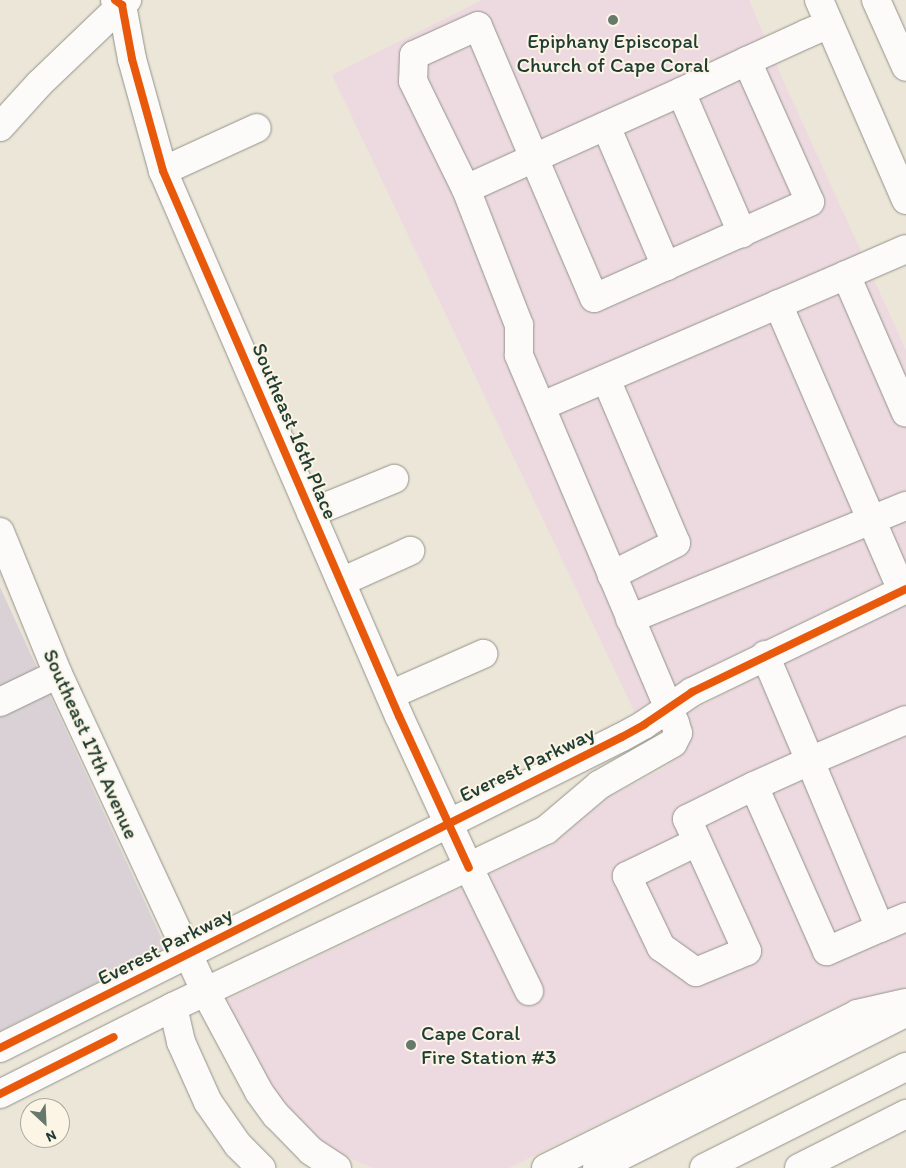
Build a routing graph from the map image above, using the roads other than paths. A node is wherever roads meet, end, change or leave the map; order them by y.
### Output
1 (876, 0) edge
2 (122, 2) edge
3 (824, 12) edge
4 (904, 60) edge
5 (747, 61) junction
6 (681, 92) junction
7 (606, 126) junction
8 (0, 127) edge
9 (257, 128) dead end
10 (534, 158) junction
11 (163, 171) junction
12 (466, 189) junction
13 (906, 200) edge
14 (742, 232) junction
15 (906, 249) edge
16 (666, 266) junction
17 (846, 275) junction
18 (778, 304) junction
19 (606, 379) junction
20 (542, 406) junction
21 (906, 413) edge
22 (394, 479) dead end
23 (906, 506) edge
24 (311, 513) junction
25 (872, 520) junction
26 (0, 532) edge
27 (410, 551) dead end
28 (612, 574) junction
29 (341, 582) junction
30 (904, 590) edge
31 (630, 619) junction
32 (483, 654) dead end
33 (765, 655) junction
34 (58, 674) junction
35 (390, 696) junction
36 (0, 702) edge
37 (667, 708) junction
38 (906, 720) edge
39 (810, 761) junction
40 (754, 786) junction
41 (448, 822) junction
42 (698, 842) junction
43 (469, 868) junction
44 (906, 917) edge
45 (880, 928) junction
46 (187, 954) junction
47 (528, 991) dead end
48 (206, 992) junction
49 (906, 1003) edge
50 (173, 1007) junction
51 (906, 1013) edge
52 (0, 1048) edge
53 (906, 1067) edge
54 (0, 1094) edge
55 (906, 1114) edge
56 (261, 1168) edge
57 (337, 1168) edge
58 (546, 1168) edge
59 (596, 1168) edge
60 (704, 1168) edge
61 (798, 1168) edge

1 - 4 main road
2 - 8 main road
2 - 11 main road, Southeast 16th Place
3 - 5 main road
3 - 13 main road
5 - 6 main road
5 - 14 main road
6 - 7 main road
6 - 14 main road
7 - 10 main road
7 - 16 main road
9 - 11 main road
10 - 12 main road
10 - 12 main road
10 - 16 main road
11 - 24 main road, Southeast 16th Place
12 - 20 main road
14 - 16 main road
15 - 17 main road
17 - 18 main road
17 - 21 main road
18 - 19 main road
18 - 25 main road
19 - 20 main road
19 - 28 main road
20 - 28 main road
22 - 24 main road
23 - 25 main road
24 - 29 main road, Southeast 16th Place
25 - 30 main road
25 - 31 main road
26 - 34 main road, Southeast 17th Avenue
27 - 29 main road
28 - 31 main road
29 - 35 main road, Southeast 16th Place
30 - 33 main road, Everest Parkway
31 - 37 main road
32 - 35 main road
33 - 37 main road, Everest Parkway
33 - 39 main road
34 - 36 main road
34 - 46 main road, Southeast 17th Avenue
35 - 41 main road, Southeast 16th Place
37 - 41 main road, Everest Parkway
37 - 43 main road
38 - 39 main road
39 - 40 main road
39 - 45 main road
40 - 42 main road
40 - 45 main road
41 - 43 main road, Southeast 16th Place
41 - 46 main road, Everest Parkway
42 - 42 main road
43 - 47 main road, Southeast 16th Place
43 - 48 main road
44 - 45 main road
46 - 48 main road, Southeast 17th Avenue
46 - 50 main road
46 - 52 main road, Everest Parkway
48 - 50 main road
48 - 57 main road, Southeast 17th Avenue
49 - 58 main road
50 - 54 main road
50 - 56 main road
51 - 59 main road
53 - 60 main road
55 - 61 main road

